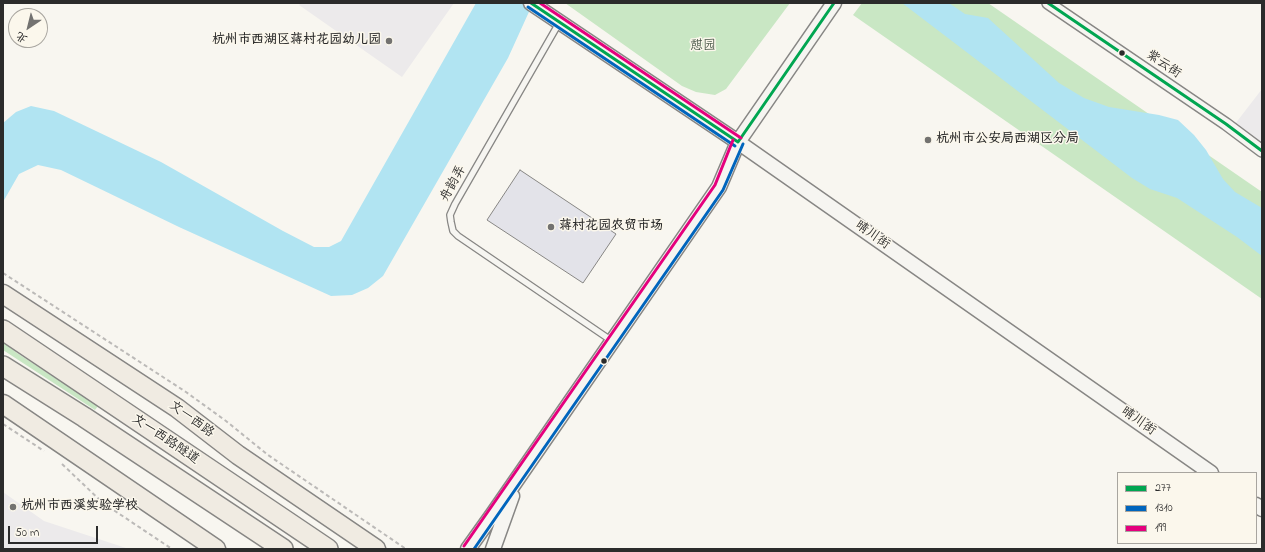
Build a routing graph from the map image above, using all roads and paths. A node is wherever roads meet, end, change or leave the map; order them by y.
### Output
1 (834, 3) edge
2 (1048, 3) edge
3 (532, 4) edge
4 (560, 22) junction
5 (738, 142) junction
6 (1262, 151) edge
7 (3, 294) edge
8 (3, 330) edge
9 (613, 341) junction
10 (3, 366) edge
11 (3, 404) edge
12 (3, 424) edge
13 (45, 452) dead end
14 (57, 460) dead end
15 (1210, 472) edge
16 (519, 477) junction
17 (172, 549) edge
18 (216, 549) edge
19 (284, 549) edge
20 (328, 549) edge
21 (376, 549) edge
22 (468, 549) edge
23 (493, 549) edge

1 - 5 street
2 - 6 street, 紫云街
3 - 4 street, 晴川街
4 - 5 street, 晴川街
4 - 9 lane, 舟韵弄
5 - 9 street
5 - 15 street, 晴川街
7 - 21 main road, 文一西路
8 - 20 highway, 文一西路隧道
9 - 16 street
10 - 19 highway, 文一西路隧道
11 - 18 main road
12 - 13 path
14 - 17 path
16 - 22 street
16 - 23 street

